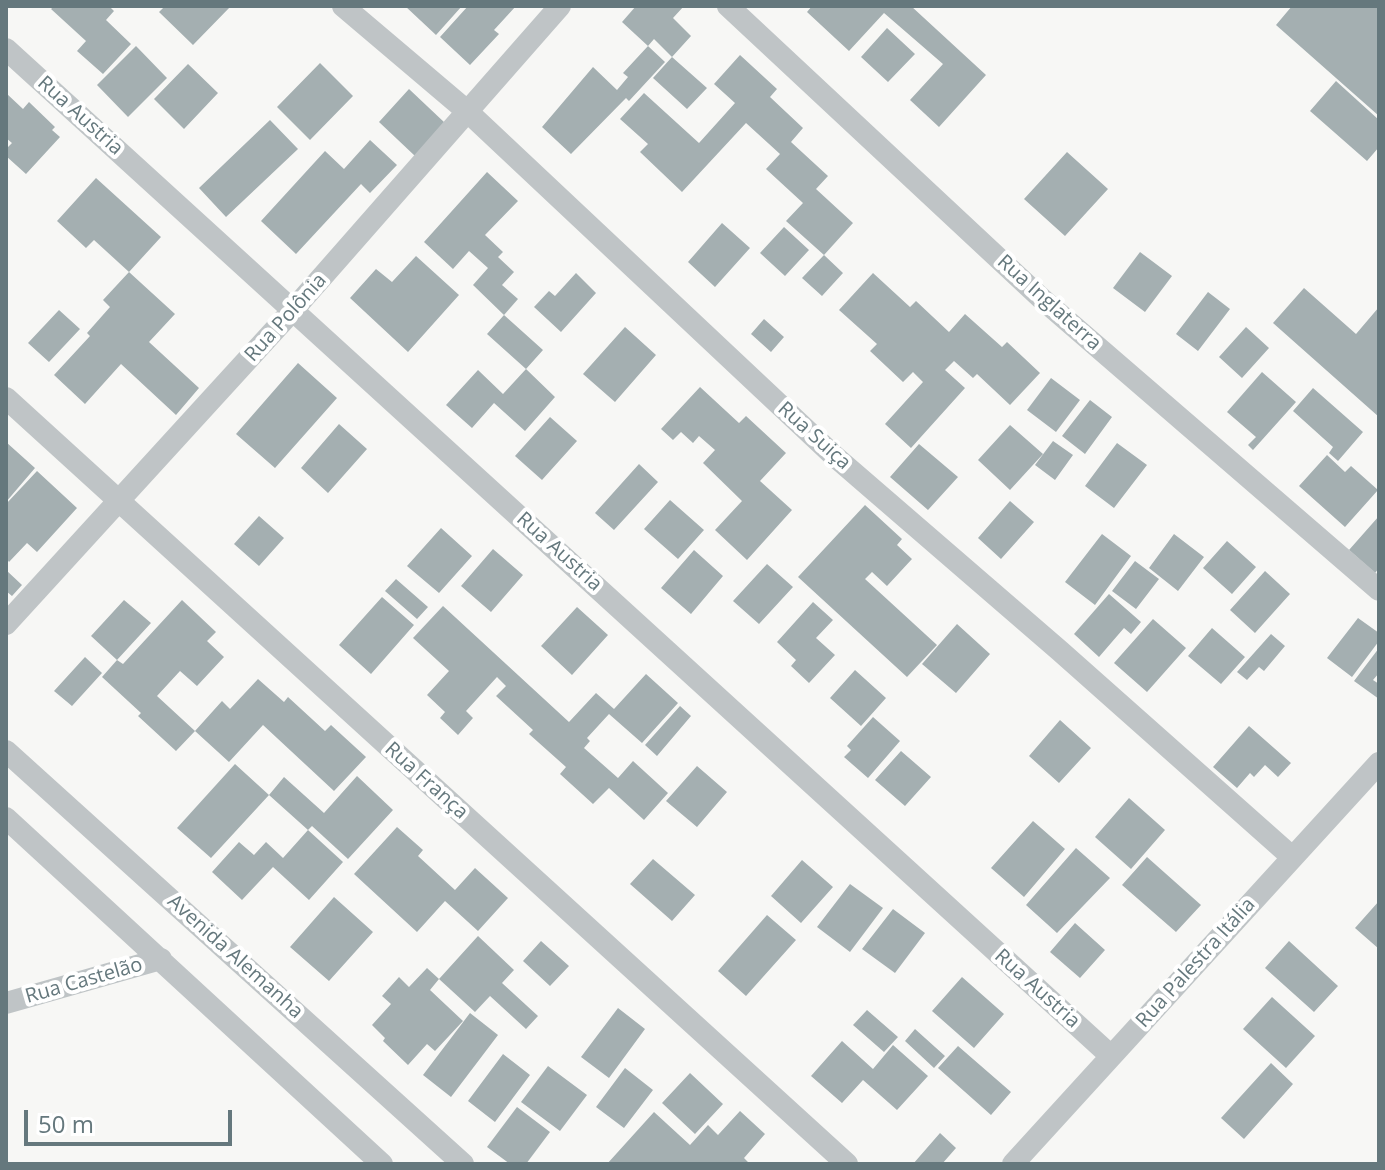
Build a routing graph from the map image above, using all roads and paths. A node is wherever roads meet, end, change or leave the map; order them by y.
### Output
1 (343, 6) edge
2 (560, 6) edge
3 (728, 6) edge
4 (6, 49) edge
5 (468, 112) junction
6 (293, 310) junction
7 (6, 398) edge
8 (120, 502) junction
9 (1379, 590) edge
10 (6, 624) edge
11 (6, 751) edge
12 (1379, 763) edge
13 (6, 818) edge
14 (1292, 857) junction
15 (161, 959) junction
16 (6, 1003) edge
17 (1111, 1056) junction
18 (382, 1164) edge
19 (463, 1164) edge
20 (847, 1164) edge
21 (1013, 1164) edge

1 - 5 street, Rua Suiça
2 - 5 street, Rua Polônia
3 - 9 street, Rua Inglaterra
4 - 6 street, Rua Austria
5 - 6 street, Rua Polônia
5 - 14 street, Rua Suiça
6 - 8 street, Rua Polônia
6 - 17 street, Rua Austria
7 - 8 street, Rua França
8 - 10 street, Rua Polônia
8 - 20 street, Rua França
11 - 19 street, Avenida Alemanha
12 - 14 street, Rua Palestra Itália
13 - 15 street
14 - 17 street, Rua Palestra Itália
15 - 16 street, Rua Castelão
15 - 18 street
17 - 21 street, Rua Palestra Itália

